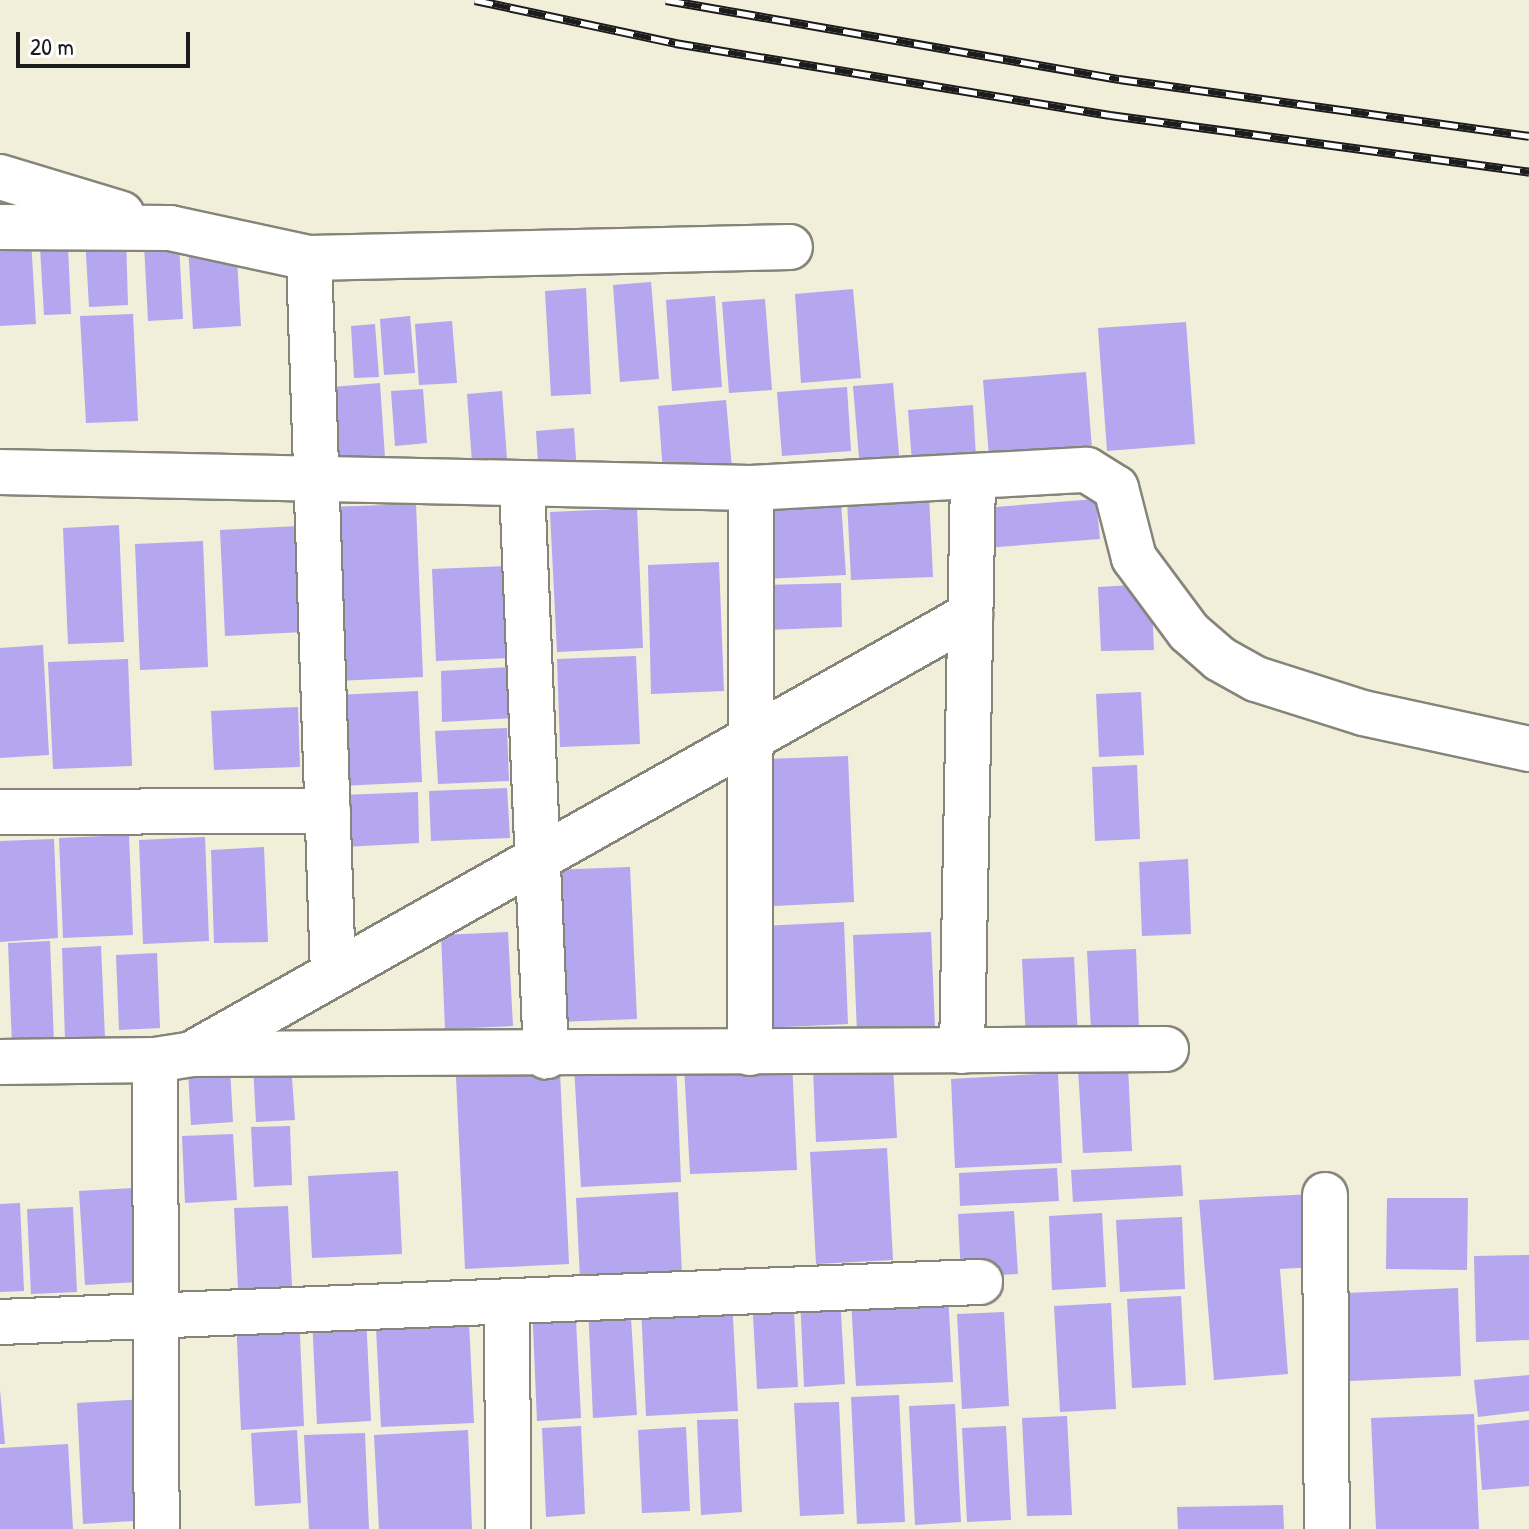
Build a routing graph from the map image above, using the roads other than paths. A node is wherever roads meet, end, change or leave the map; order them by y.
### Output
1 (0, 177) edge
2 (0, 227) edge
3 (170, 228) junction
4 (790, 247) dead end
5 (309, 258) junction
6 (0, 472) edge
7 (973, 476) junction
8 (317, 478) junction
9 (522, 487) junction
10 (751, 488) junction
11 (970, 615) junction
12 (747, 741) junction
13 (1529, 749) edge
14 (328, 811) junction
15 (0, 812) edge
16 (537, 859) junction
17 (333, 974) junction
18 (1166, 1049) dead end
19 (962, 1051) junction
20 (750, 1053) junction
21 (546, 1056) junction
22 (173, 1057) junction
23 (0, 1062) edge
24 (1325, 1195) dead end
25 (980, 1282) dead end
26 (507, 1302) junction
27 (156, 1315) junction
28 (0, 1322) edge
29 (157, 1529) edge
30 (508, 1529) edge
31 (1327, 1529) edge

1 - 3 street
2 - 3 street
3 - 5 street
4 - 5 street
5 - 8 street
6 - 8 street
7 - 10 street
7 - 11 street
7 - 13 street
8 - 9 street
8 - 14 street
9 - 10 street
9 - 16 street
10 - 12 street
11 - 12 street
11 - 19 street
12 - 16 street
12 - 20 street
14 - 15 street
14 - 17 street
16 - 17 street
16 - 21 street
17 - 22 street
18 - 19 street
19 - 20 street
20 - 21 street
21 - 22 street
22 - 23 street
22 - 27 street
24 - 31 street
25 - 26 street
26 - 27 street
26 - 30 street
27 - 28 street
27 - 29 street

